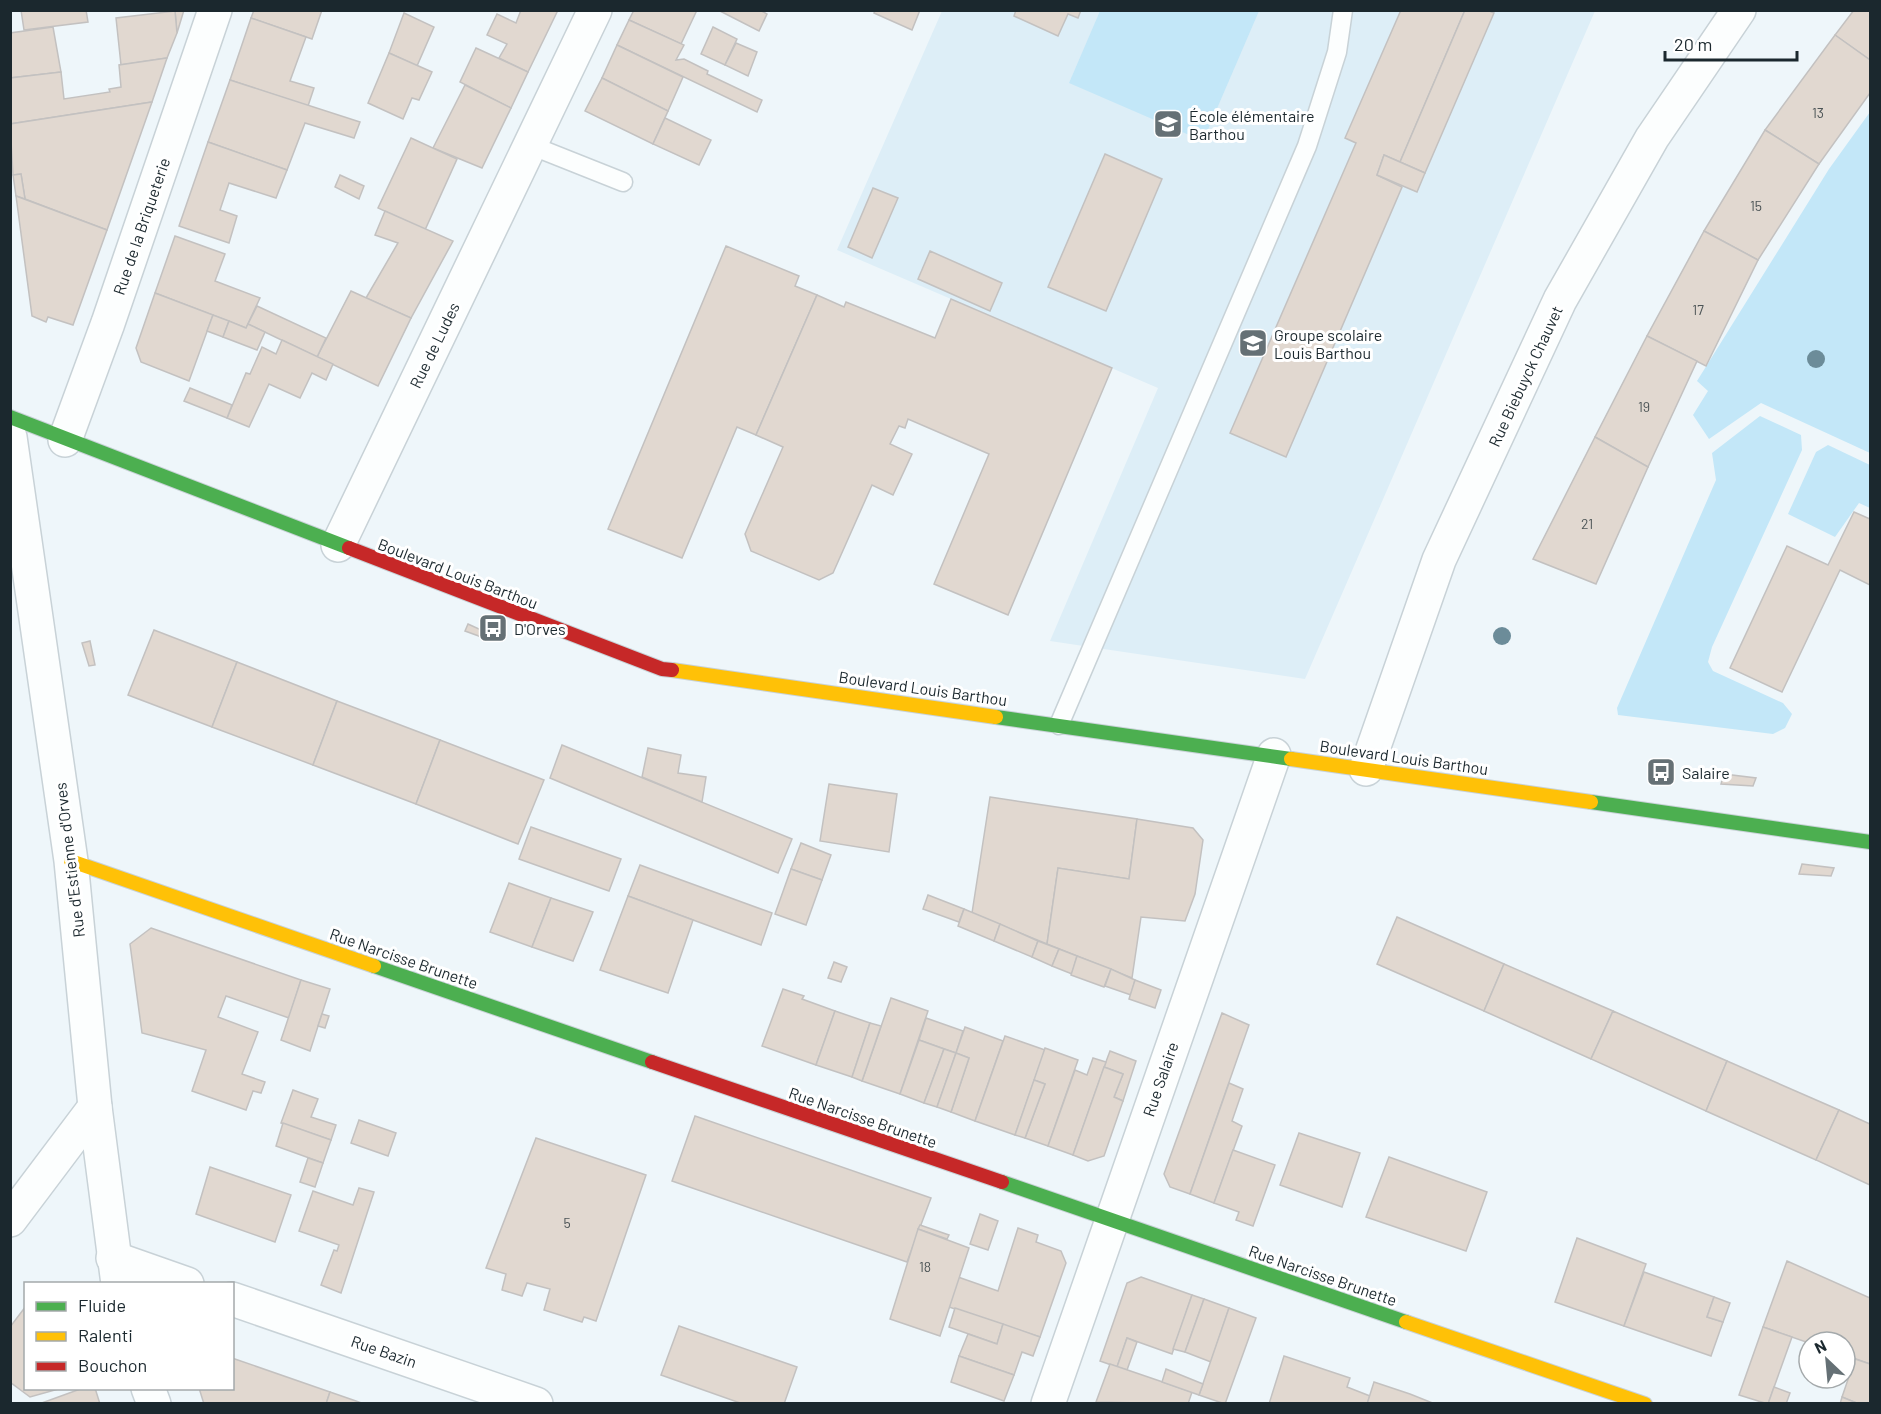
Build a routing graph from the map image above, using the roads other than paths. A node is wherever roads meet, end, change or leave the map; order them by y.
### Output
1 (215, 10) edge
2 (595, 10) edge
3 (1343, 10) edge
4 (1739, 10) edge
5 (530, 145) junction
6 (623, 182) dead end
7 (10, 417) edge
8 (10, 437) edge
9 (65, 440) junction
10 (338, 545) junction
11 (1059, 724) junction
12 (1274, 755) junction
13 (1366, 769) junction
14 (1870, 842) edge
15 (71, 861) junction
16 (95, 1107) junction
17 (10, 1220) edge
18 (1111, 1220) junction
19 (115, 1271) edge
20 (176, 1282) edge
21 (234, 1300) edge
22 (148, 1390) edge
23 (154, 1404) edge
24 (536, 1404) edge
25 (1048, 1404) edge
26 (1645, 1404) edge

1 - 9 street, Rue de la Briqueterie
2 - 5 street, Rue de Ludes
3 - 11 lane
4 - 13 street, Rue Biebuyck Chauvet
5 - 6 lane
5 - 10 street, Rue de Ludes
7 - 9 street, Boulevard Louis Barthou
8 - 15 street, Rue d'Estienne d'Orves
9 - 10 street, Boulevard Louis Barthou
10 - 11 street, Boulevard Louis Barthou
11 - 12 street, Boulevard Louis Barthou
12 - 13 street, Boulevard Louis Barthou
12 - 18 street, Rue Salaire
13 - 14 street, Boulevard Louis Barthou
15 - 16 street, Rue d'Estienne d'Orves
15 - 18 street, Rue Narcisse Brunette
16 - 17 street
16 - 19 street, Rue d'Estienne d'Orves
18 - 25 street, Rue Salaire
18 - 26 street, Rue Narcisse Brunette
19 - 20 street
21 - 24 street, Rue Bazin
22 - 23 street

